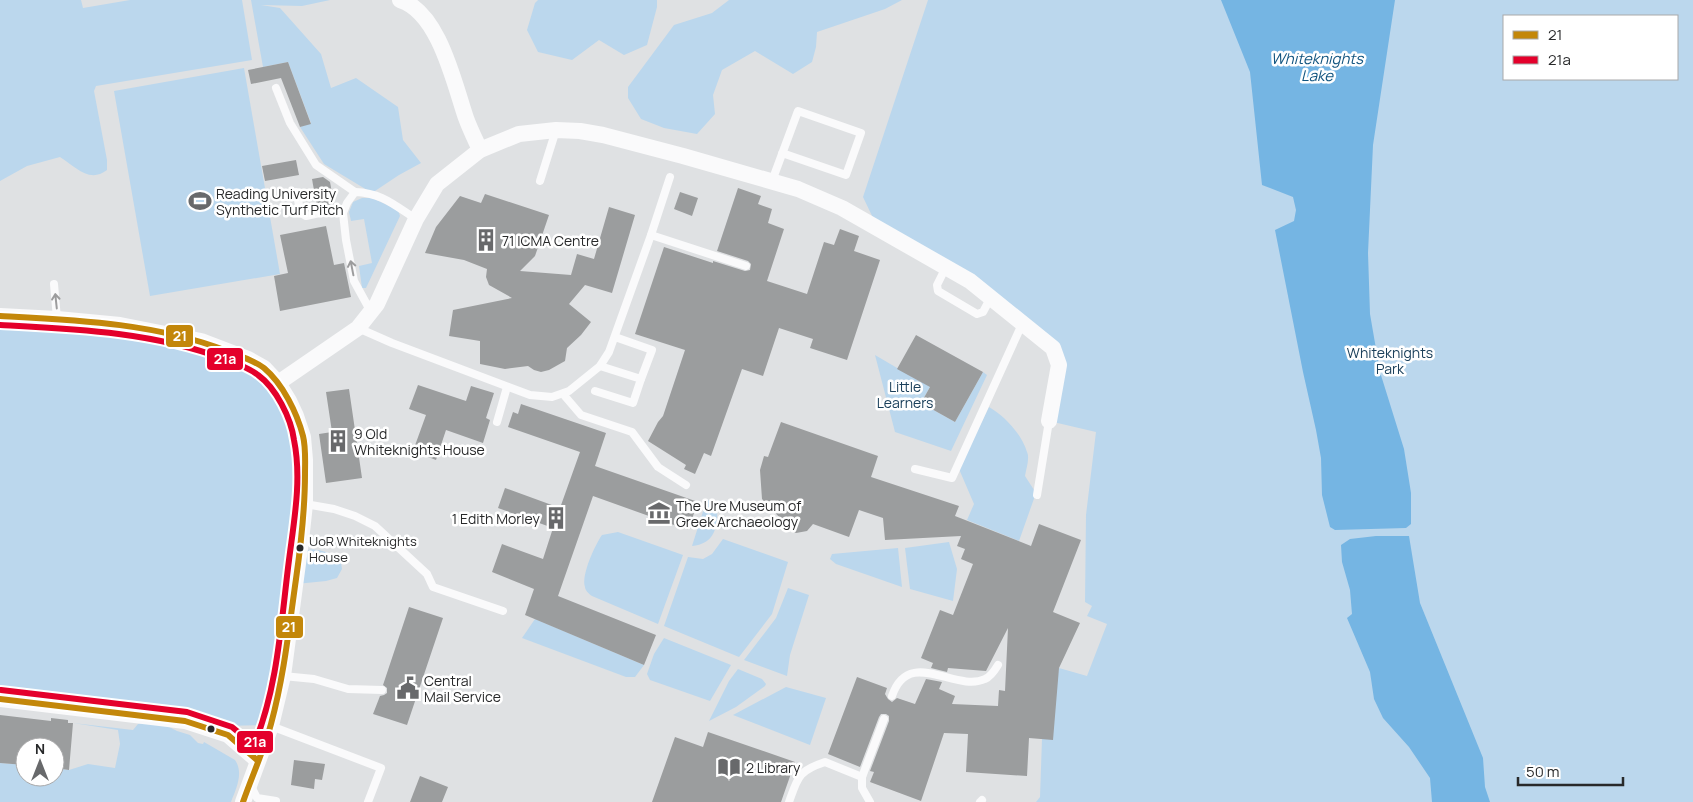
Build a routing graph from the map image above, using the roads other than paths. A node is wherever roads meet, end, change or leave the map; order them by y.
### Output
1 (400, 0) edge
2 (276, 88) dead end
3 (556, 130) junction
4 (480, 150) junction
5 (782, 153) junction
6 (670, 176) dead end
7 (540, 181) dead end
8 (772, 181) junction
9 (296, 192) dead end
10 (355, 192) junction
11 (344, 213) junction
12 (416, 219) junction
13 (651, 235) junction
14 (746, 266) dead end
15 (946, 267) junction
16 (54, 284) dead end
17 (992, 297) junction
18 (371, 312) junction
19 (0, 316) edge
20 (57, 318) junction
21 (1023, 322) junction
22 (358, 328) junction
23 (615, 337) junction
24 (600, 366) junction
25 (642, 379) junction
26 (278, 383) junction
27 (507, 387) junction
28 (596, 391) dead end
29 (563, 394) junction
30 (1049, 421) joint
31 (497, 422) dead end
32 (915, 469) dead end
33 (686, 485) dead end
34 (1037, 495) dead end
35 (305, 504) junction
36 (503, 611) dead end
37 (998, 665) dead end
38 (283, 676) junction
39 (382, 690) dead end
40 (892, 696) dead end
41 (0, 699) edge
42 (884, 719) dead end
43 (271, 726) junction
44 (257, 760) junction
45 (862, 777) junction
46 (250, 784) junction
47 (276, 801) edge
48 (243, 802) edge
49 (368, 802) edge
50 (789, 802) edge
51 (870, 802) edge

1 - 4 street
2 - 10 lane
3 - 4 street
3 - 7 lane
3 - 8 street
4 - 12 street
5 - 5 lane
5 - 8 lane
6 - 13 lane
8 - 15 street
9 - 11 lane
10 - 11 lane
10 - 12 lane
18 -> 11 lane
12 - 18 street
13 - 14 lane
13 - 23 lane
15 - 17 street
15 - 17 lane
20 -> 16 lane
17 - 21 street
18 - 22 street
19 - 20 street
20 - 26 street
21 - 30 street
21 - 32 lane
22 - 26 street
22 - 27 lane
23 - 24 lane
23 - 25 lane
24 - 25 lane
24 - 29 lane
25 - 28 lane
26 - 35 street
27 - 29 lane
27 - 31 lane
29 - 33 lane
30 - 34 lane
35 - 36 lane
35 - 38 street
37 - 40 lane
38 - 39 lane
38 - 43 street
41 - 44 street
42 - 45 lane
43 - 44 street
43 - 49 lane
44 - 46 street
45 - 50 lane
45 - 51 lane
46 - 47 lane
46 - 48 street

